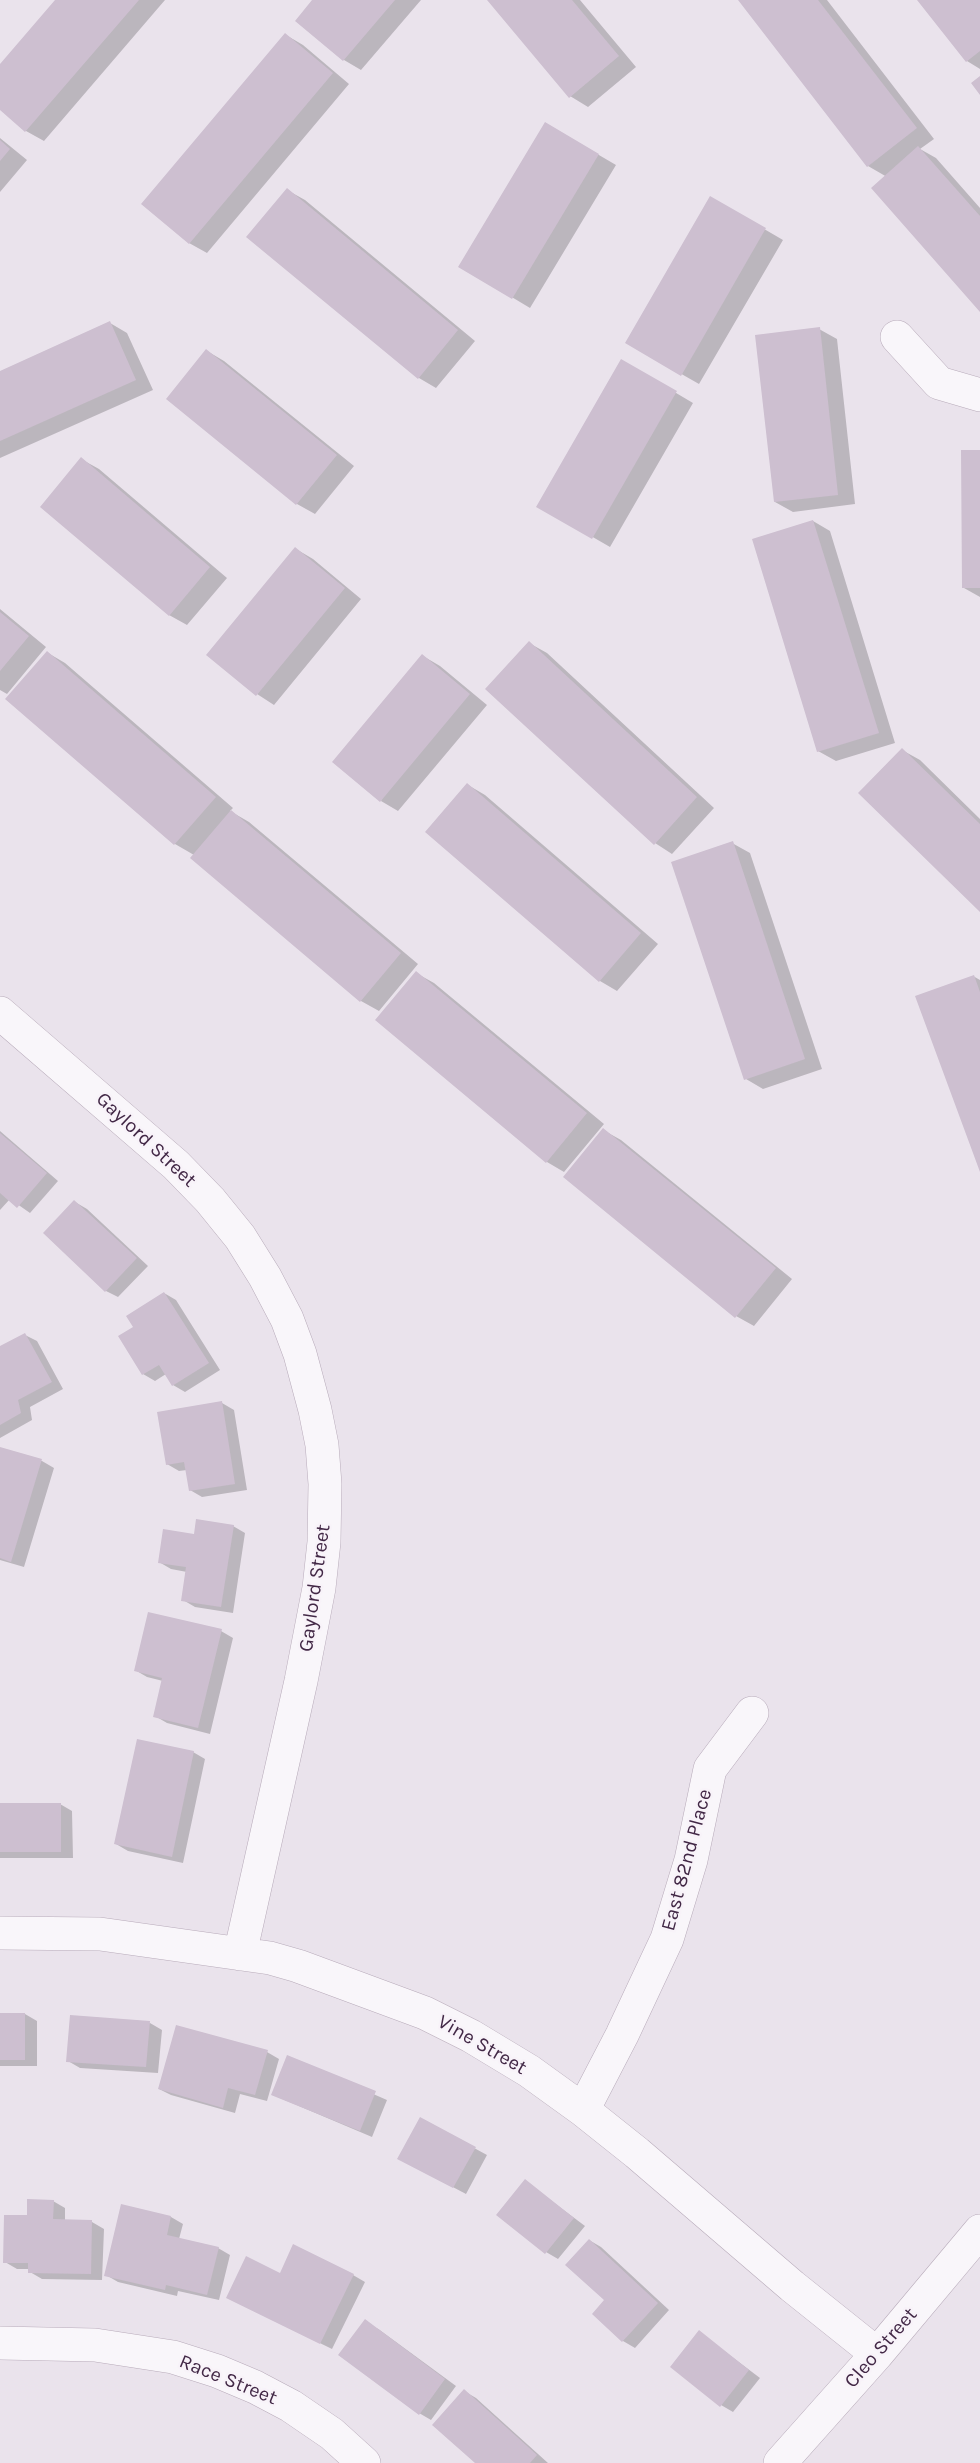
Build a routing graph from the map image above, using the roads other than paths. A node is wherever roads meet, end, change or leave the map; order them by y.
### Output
1 (897, 337) dead end
2 (980, 395) edge
3 (0, 1013) edge
4 (752, 1713) dead end
5 (0, 1933) edge
6 (240, 1954) junction
7 (583, 2110) junction
8 (980, 2231) edge
9 (0, 2343) edge
10 (877, 2354) junction
11 (364, 2463) edge
12 (780, 2463) edge

1 - 2 street
3 - 6 street, Gaylord Street
4 - 7 street, East 82nd Place
5 - 6 street, Vine Street
6 - 7 street, Vine Street
7 - 10 street, Vine Street
8 - 10 street, Cleo Street
9 - 11 street, Race Street
10 - 12 street, Cleo Street

